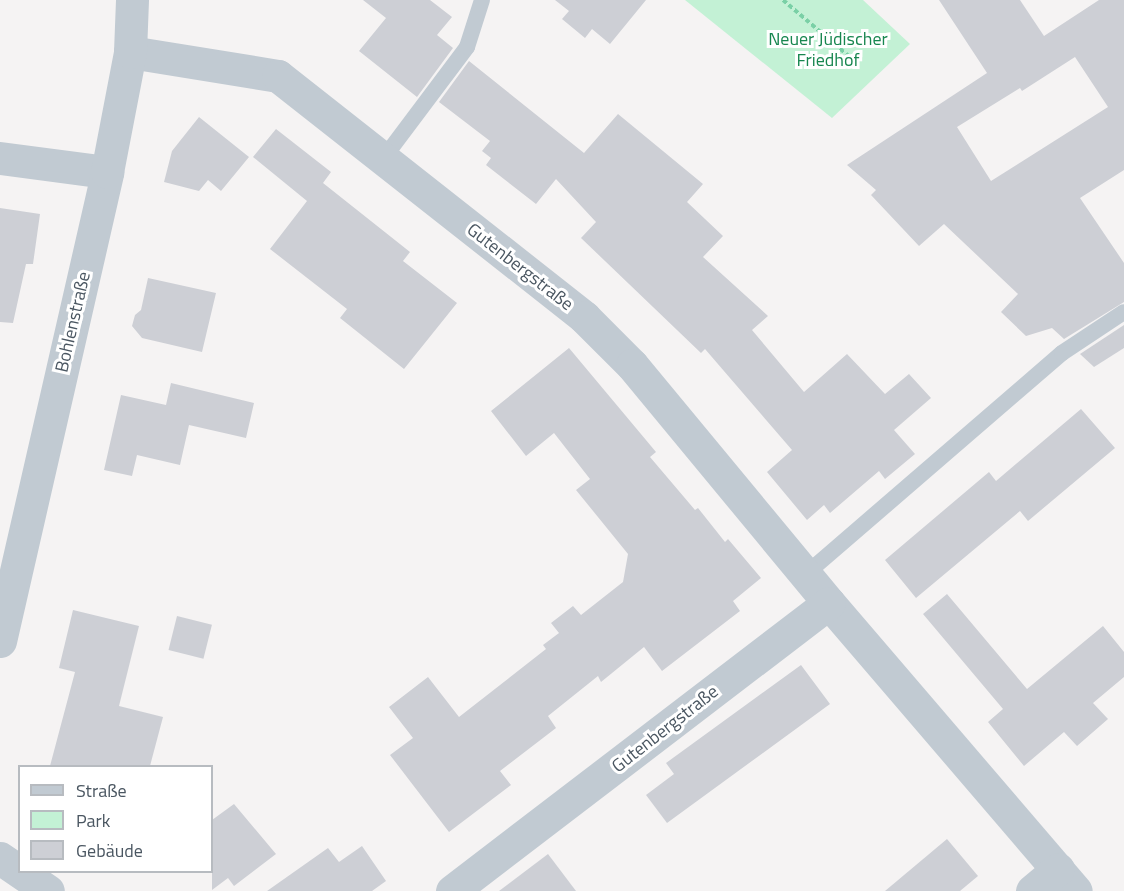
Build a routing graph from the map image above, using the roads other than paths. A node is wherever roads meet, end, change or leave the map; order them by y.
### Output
1 (132, 0) edge
2 (482, 0) edge
3 (130, 52) junction
4 (0, 158) edge
5 (383, 159) junction
6 (107, 172) junction
7 (1124, 312) edge
8 (806, 574) junction
9 (830, 603) junction
10 (0, 641) edge
11 (0, 858) edge
12 (18, 870) edge
13 (22, 873) edge
14 (1067, 880) edge
15 (48, 891) edge
16 (452, 891) edge
17 (1032, 891) edge

1 - 3 street, Bohlenstraße
2 - 5 lane
3 - 5 street, Gutenbergstraße
3 - 6 street, Bohlenstraße
4 - 6 street
5 - 8 street, Gutenbergstraße
6 - 10 street, Bohlenstraße
7 - 8 lane
8 - 9 street, Gutenbergstraße
9 - 14 street, Gutenbergstraße
9 - 16 street, Gutenbergstraße
11 - 12 street
13 - 15 street
14 - 17 street, Gutenbergstraße

